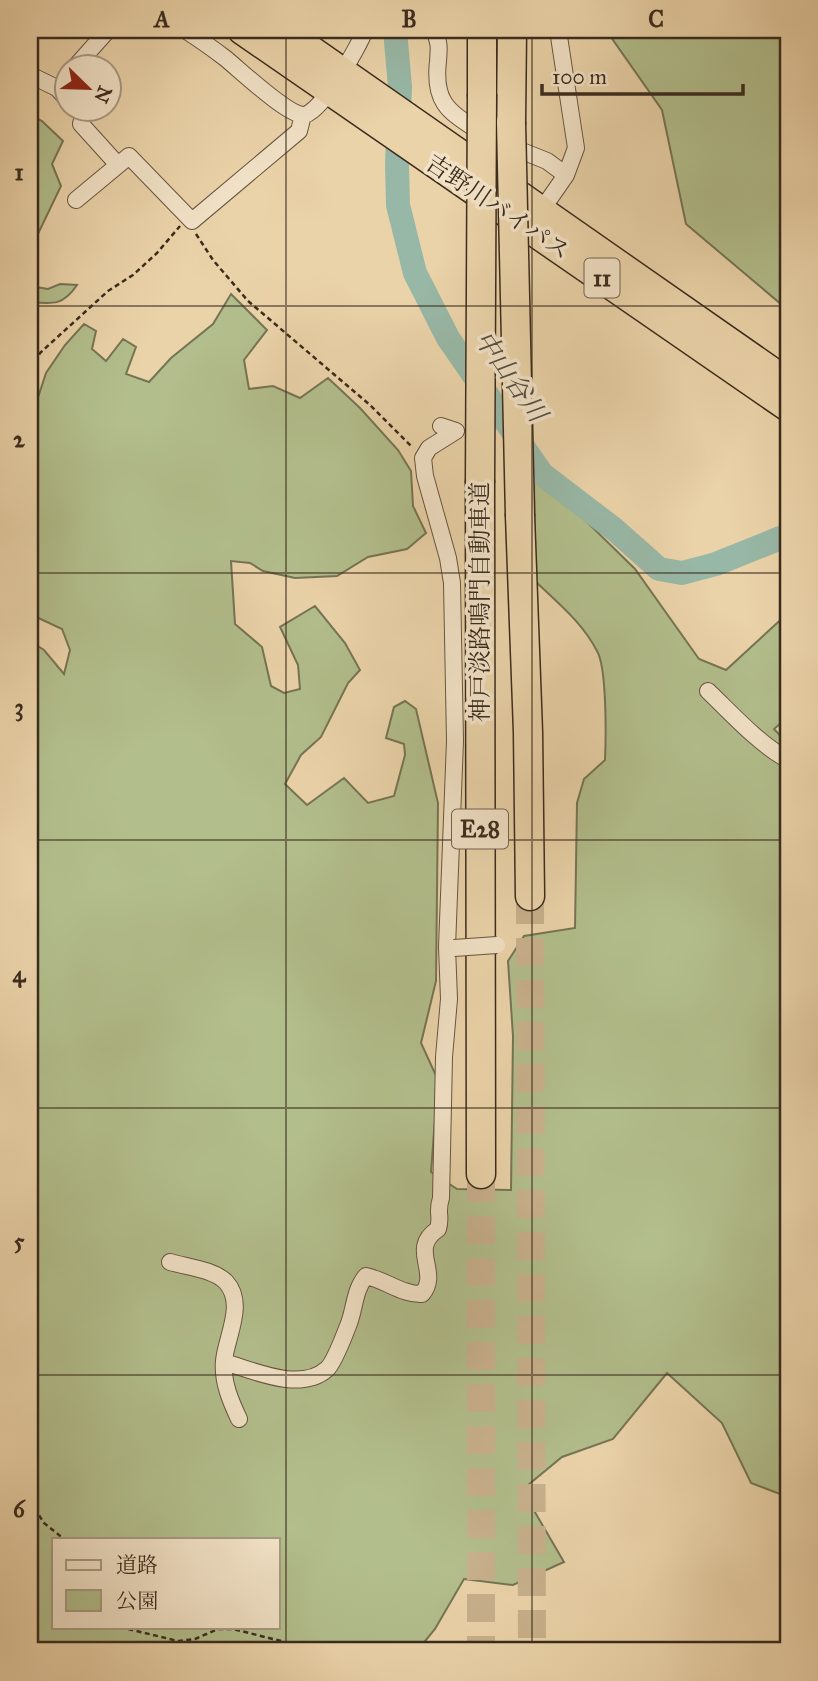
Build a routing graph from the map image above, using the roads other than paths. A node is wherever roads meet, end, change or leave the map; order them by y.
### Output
1 (108, 30) edge
2 (185, 30) edge
3 (242, 30) edge
4 (282, 30) edge
5 (365, 30) edge
6 (433, 30) edge
7 (482, 30) edge
8 (512, 30) edge
9 (558, 30) edge
10 (88, 52) edge
11 (30, 75) edge
12 (336, 80) junction
13 (52, 84) edge
14 (303, 115) junction
15 (82, 122) edge
16 (417, 137) junction
17 (118, 165) junction
18 (566, 176) junction
19 (76, 200) dead end
20 (541, 211) junction
21 (788, 383) edge
22 (788, 407) edge
23 (441, 426) dead end
24 (708, 691) dead end
25 (788, 760) edge
26 (530, 896) tunnel mouth
27 (497, 945) dead end
28 (450, 947) junction
29 (481, 1174) tunnel mouth
30 (170, 1262) dead end
31 (224, 1362) junction
32 (239, 1419) dead end

1 - 10 street
2 - 14 street
3 - 12 highway, 吉野川バイパス / 11
4 - 12 highway, 吉野川バイパス / 11
5 - 12 street
6 - 18 street
7 - 29 highway, 神戸淡路鳴門自動車道 / E28, bridge
8 - 26 highway, 神戸淡路鳴門自動車道 / E28, bridge
9 - 18 street
11 - 13 street
12 - 14 street
12 - 16 highway, 吉野川バイパス / 11
14 - 17 street
15 - 17 street
16 - 20 highway, 吉野川バイパス / 11
16 - 22 highway, 吉野川バイパス / 11
17 - 19 street
18 - 20 street
20 - 21 highway, 吉野川バイパス / 11
23 - 28 street
24 - 25 street
27 - 28 street, bridge
28 - 31 street
30 - 31 street
31 - 32 street

